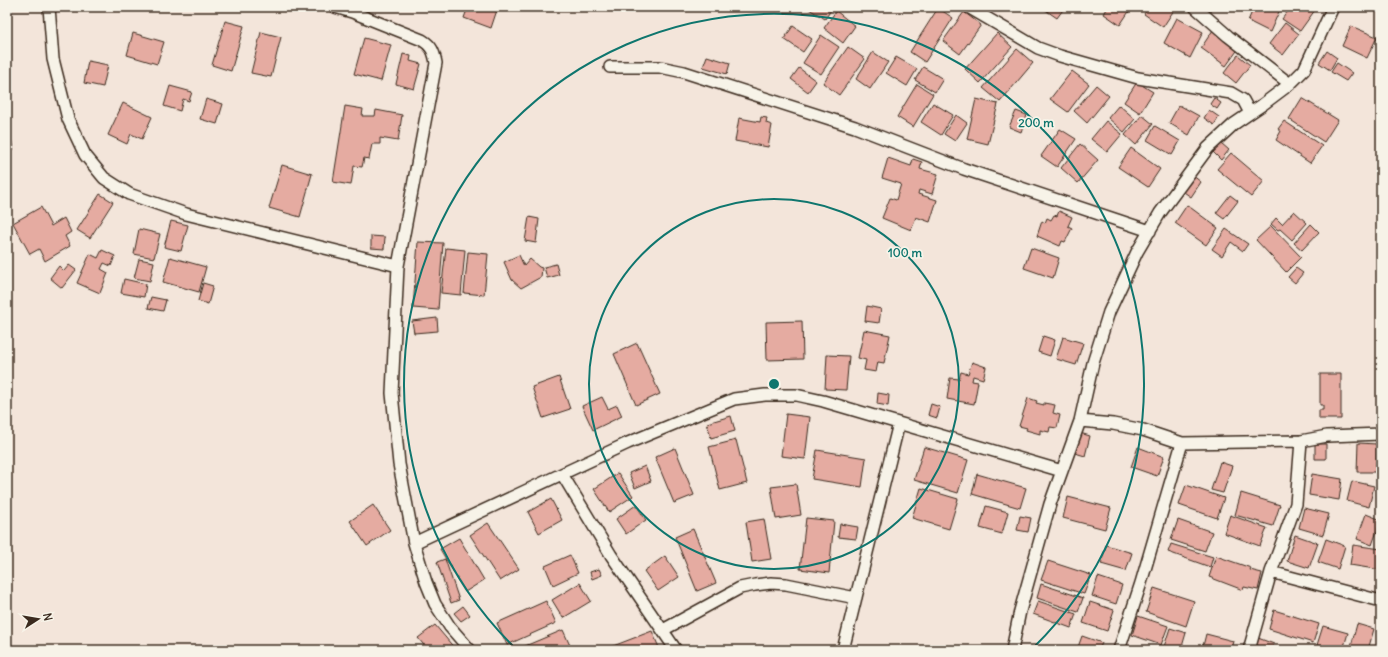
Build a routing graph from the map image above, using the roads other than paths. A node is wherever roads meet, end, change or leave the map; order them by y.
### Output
1 (49, 7) edge
2 (335, 7) edge
3 (968, 7) edge
4 (1195, 7) edge
5 (1333, 7) edge
6 (610, 67) dead end
7 (1290, 84) junction
8 (1250, 113) junction
9 (1150, 231) junction
10 (398, 266) junction
11 (1080, 421) junction
12 (899, 423) junction
13 (1381, 434) edge
14 (1302, 441) junction
15 (1182, 442) junction
16 (1062, 471) junction
17 (562, 474) junction
18 (414, 543) junction
19 (1271, 572) junction
20 (856, 598) junction
21 (1381, 601) edge
22 (663, 630) junction
23 (470, 650) edge
24 (676, 650) edge
25 (843, 650) edge
26 (1012, 650) edge
27 (1119, 650) edge
28 (1249, 650) edge

1 - 10 street
2 - 10 street
3 - 8 street
4 - 7 street
5 - 7 street
6 - 9 street
7 - 8 street
8 - 9 street
9 - 11 street
10 - 18 street
11 - 15 street
11 - 16 street
12 - 16 street
12 - 17 street
12 - 20 street
13 - 14 street
14 - 15 street
14 - 19 street
15 - 27 street
16 - 26 street
17 - 18 street
17 - 22 street
18 - 23 street
19 - 21 street
19 - 28 street
20 - 22 street
20 - 25 street
22 - 24 street

